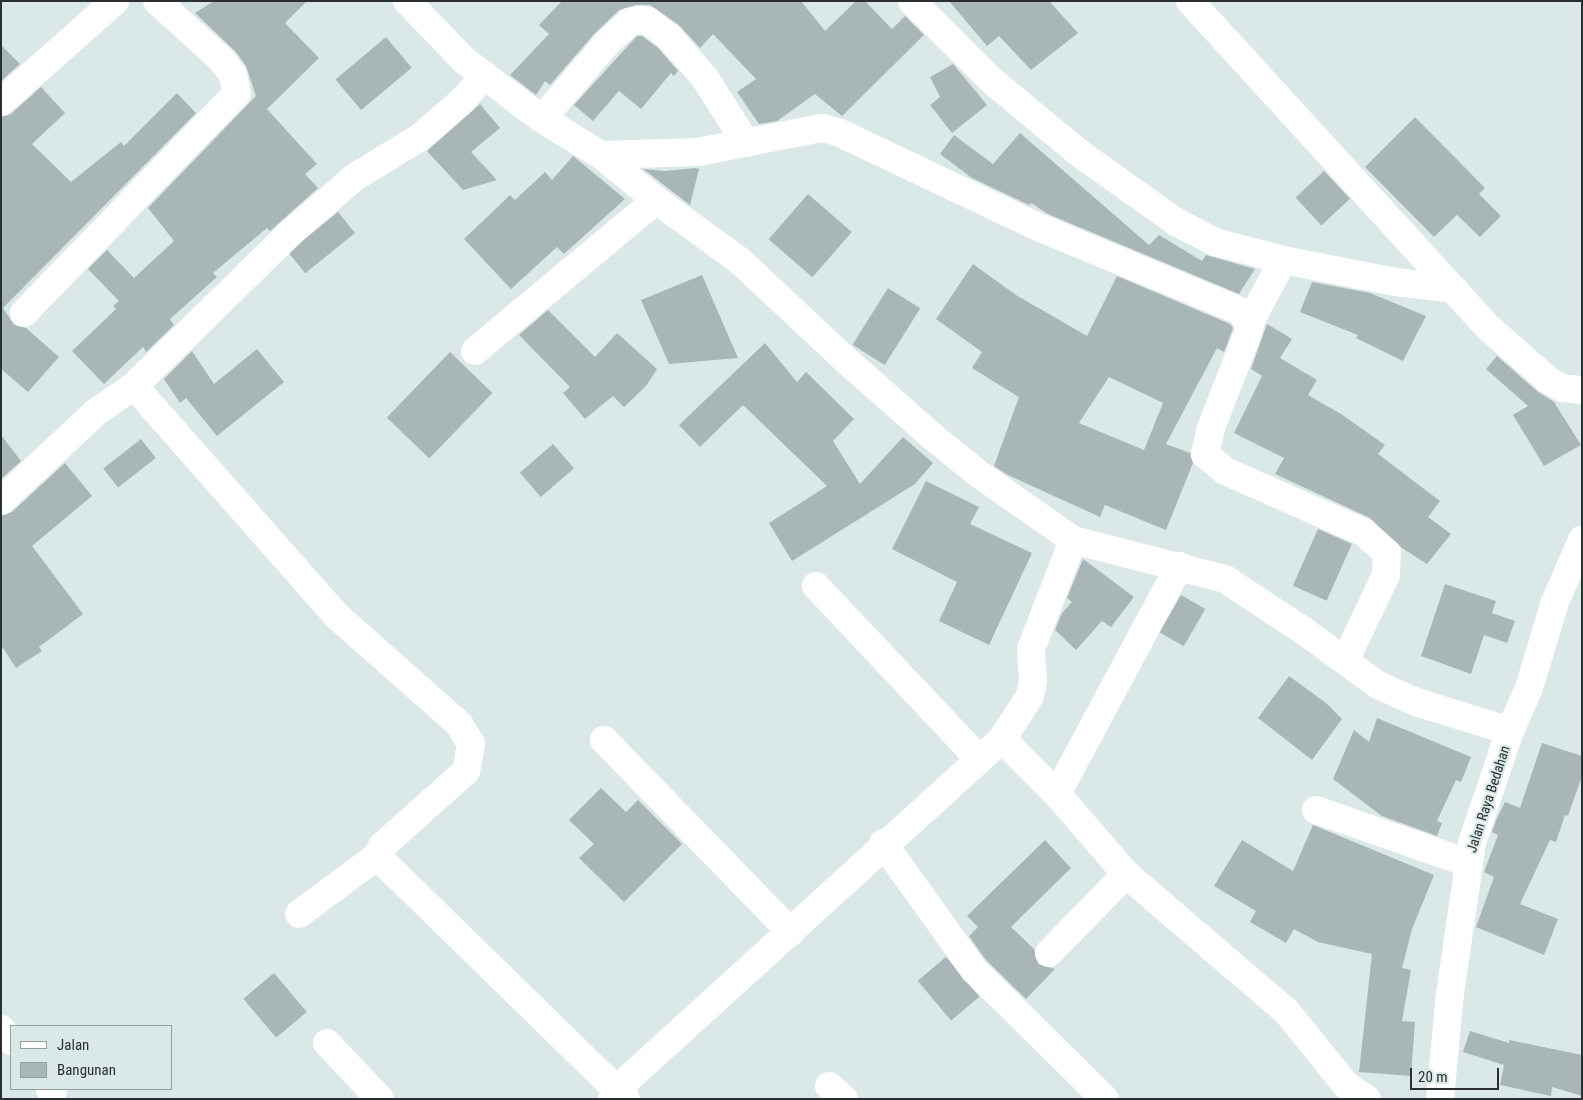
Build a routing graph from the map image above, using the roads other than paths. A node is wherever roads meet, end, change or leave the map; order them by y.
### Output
1 (115, 1) edge
2 (157, 1) edge
3 (407, 1) edge
4 (912, 1) edge
5 (1190, 1) edge
6 (485, 75) junction
7 (1, 102) edge
8 (542, 119) junction
9 (746, 143) junction
10 (601, 155) junction
11 (656, 200) junction
12 (1283, 260) junction
13 (1454, 289) junction
14 (24, 313) dead end
15 (1249, 324) junction
16 (475, 351) dead end
17 (134, 386) junction
18 (1582, 390) edge
19 (1, 501) edge
20 (1073, 540) junction
21 (1578, 556) edge
22 (1179, 566) junction
23 (816, 586) dead end
24 (1345, 661) junction
25 (1510, 731) junction
26 (1002, 739) junction
27 (604, 740) dead end
28 (979, 759) junction
29 (1057, 794) junction
30 (1316, 810) dead end
31 (883, 843) junction
32 (377, 856) junction
33 (1468, 863) junction
34 (1126, 874) junction
35 (299, 914) dead end
36 (791, 932) junction
37 (1049, 953) dead end
38 (1, 1029) edge
39 (10, 1040) edge
40 (326, 1043) dead end
41 (1350, 1094) edge
42 (618, 1095) edge
43 (380, 1099) edge
44 (1105, 1099) edge
45 (1440, 1099) edge

1 - 7 street
2 - 14 street
3 - 6 street
4 - 12 street
5 - 13 street
6 - 8 street
6 - 17 street
8 - 9 street
8 - 10 street
9 - 10 street
9 - 15 street
10 - 11 street
11 - 16 street
11 - 20 street
12 - 13 street
12 - 15 street
13 - 18 street
15 - 24 street
17 - 19 street
17 - 32 street
20 - 22 street
20 - 26 street
21 - 25 street, Jalan Raya Bedahan
22 - 24 street
22 - 29 street
23 - 28 street
24 - 25 street
25 - 33 street, Jalan Raya Bedahan
26 - 28 street
26 - 29 street
27 - 36 street
28 - 31 street
29 - 34 street
30 - 33 street
31 - 36 street
31 - 44 street
32 - 35 street
32 - 42 street
33 - 45 street, Jalan Raya Bedahan
34 - 37 street
34 - 41 street
36 - 42 street
38 - 39 street
40 - 43 street

